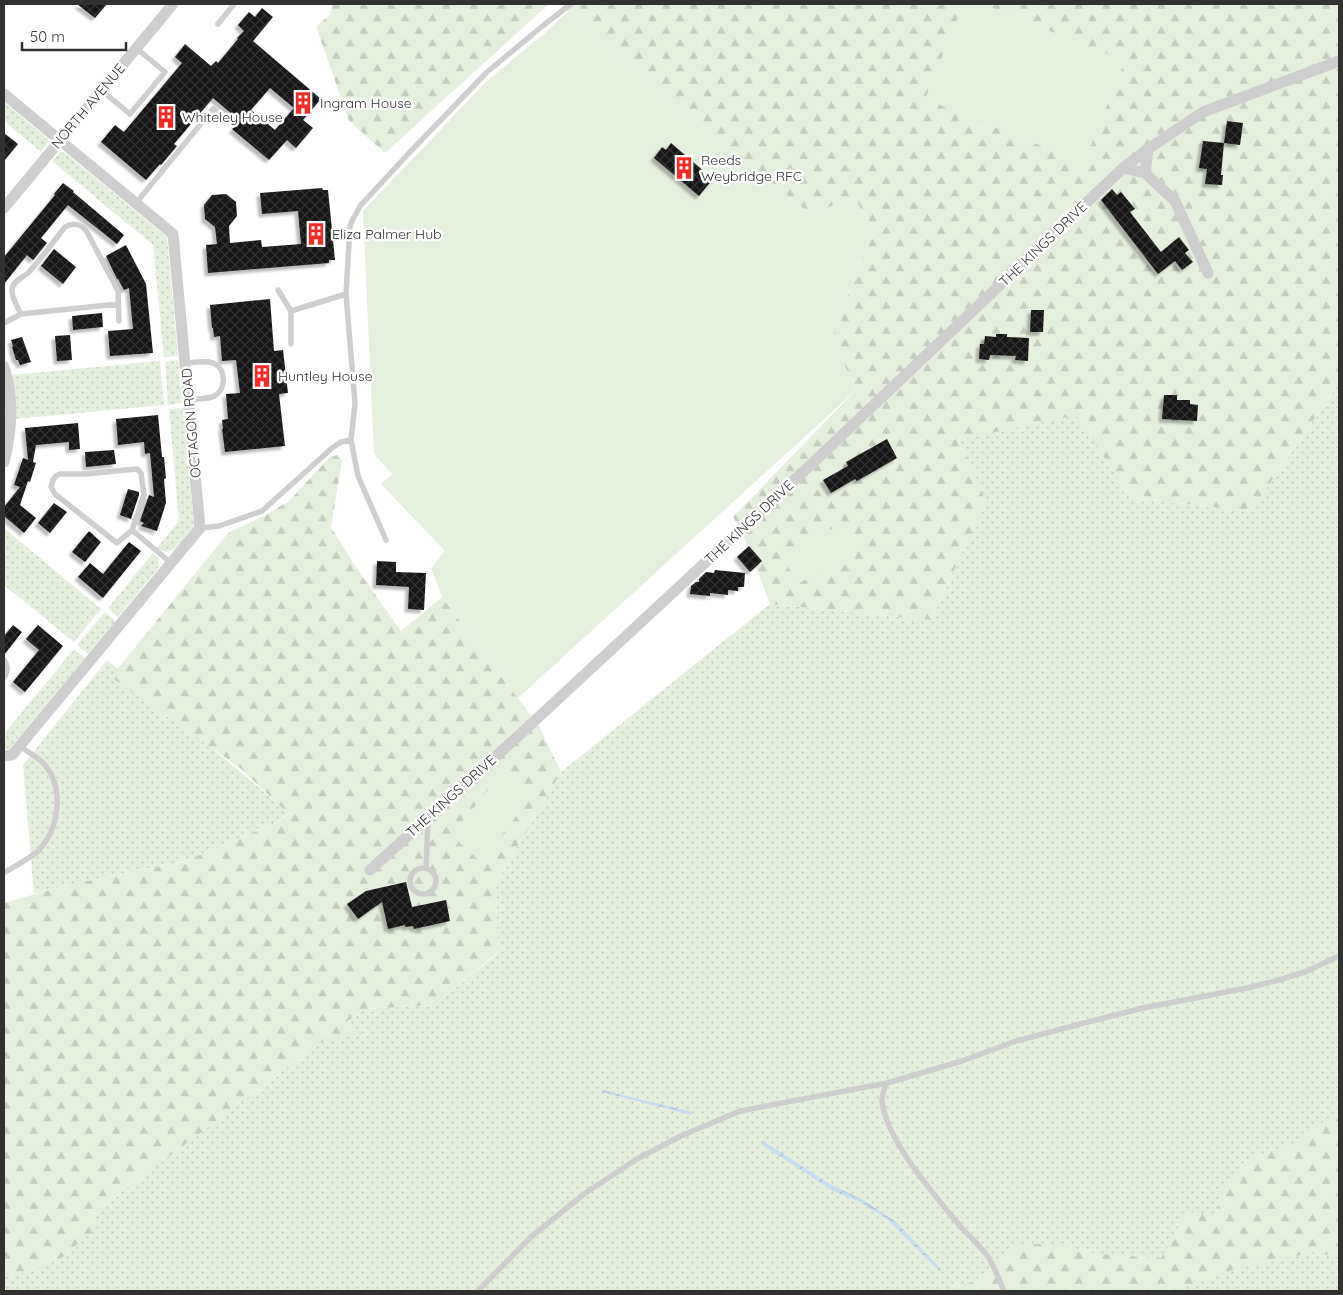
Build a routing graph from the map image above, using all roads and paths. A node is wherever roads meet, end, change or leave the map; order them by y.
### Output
1 (173, 4) edge
2 (234, 4) edge
3 (572, 4) edge
4 (218, 24) dead end
5 (136, 48) junction
6 (1339, 61) edge
7 (101, 90) junction
8 (4, 94) edge
9 (232, 124) dead end
10 (60, 140) junction
11 (1148, 149) junction
12 (1123, 168) junction
13 (1145, 173) junction
14 (136, 203) junction
15 (4, 208) edge
16 (1208, 273) dead end
17 (278, 290) dead end
18 (346, 294) junction
19 (118, 304) junction
20 (291, 311) junction
21 (21, 314) junction
22 (119, 321) dead end
23 (4, 323) edge
24 (291, 344) dead end
25 (185, 363) junction
26 (4, 367) edge
27 (188, 400) junction
28 (351, 440) junction
29 (4, 462) edge
30 (200, 528) junction
31 (132, 530) junction
32 (386, 540) dead end
33 (171, 563) junction
34 (4, 660) edge
35 (4, 677) edge
36 (20, 746) junction
37 (4, 756) edge
38 (428, 818) junction
39 (426, 868) junction
40 (370, 870) dead end
41 (4, 873) edge
42 (1339, 956) edge
43 (887, 1083) junction
44 (478, 1291) edge
45 (1004, 1291) edge

1 - 5 street, NORTH AVENUE
2 - 4 lane
3 - 18 lane
5 - 7 street, NORTH AVENUE
5 - 7 lane
6 - 11 street, THE KINGS DRIVE
7 - 10 street, NORTH AVENUE
8 - 10 street, OCTAGON ROAD
9 - 14 lane
10 - 14 street, OCTAGON ROAD
10 - 15 street, NORTH AVENUE
11 - 12 street, THE KINGS DRIVE
11 - 13 street
12 - 13 street
12 - 38 street, THE KINGS DRIVE
13 - 16 street
14 - 25 street, OCTAGON ROAD
17 - 20 lane
18 - 20 lane
18 - 28 lane
19 - 21 lane
19 - 21 lane
19 - 22 lane
20 - 24 lane
21 - 23 lane
25 - 27 street, OCTAGON ROAD
25 - 27 lane
26 - 29 street
27 - 30 street, OCTAGON ROAD
28 - 30 lane
28 - 32 lane
30 - 33 street
31 - 31 lane
31 - 33 lane
33 - 36 street
34 - 35 lane
36 - 37 street
36 - 41 lane
38 - 39 lane
38 - 40 street, THE KINGS DRIVE
39 - 39 lane
42 - 43 lane
43 - 44 lane
43 - 45 lane

